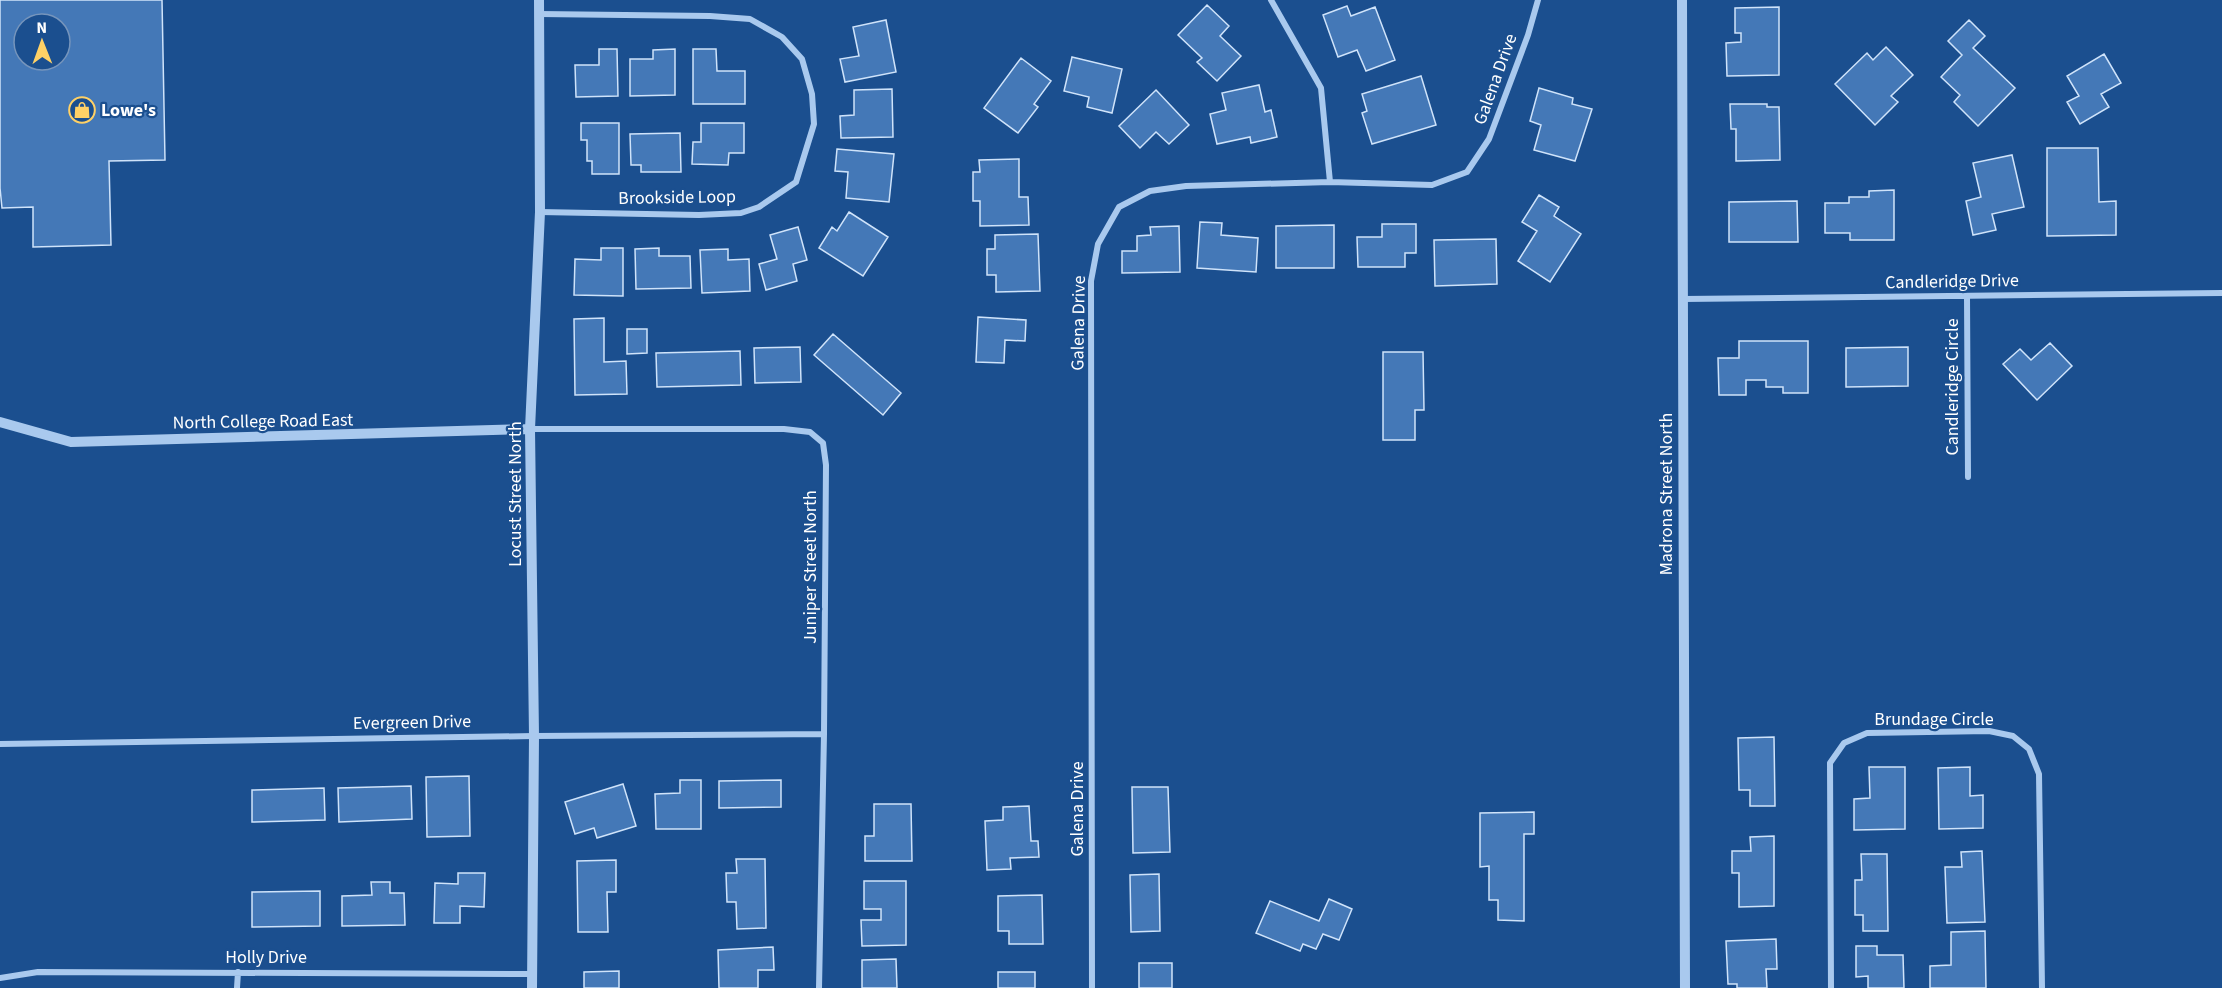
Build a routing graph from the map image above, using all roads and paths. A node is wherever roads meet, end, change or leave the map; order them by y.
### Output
1 (539, 0) edge
2 (1271, 0) edge
3 (1538, 0) edge
4 (1682, 0) edge
5 (539, 14) junction
6 (1330, 182) junction
7 (540, 212) junction
8 (2222, 293) edge
9 (1967, 296) junction
10 (1682, 299) junction
11 (0, 422) edge
12 (530, 429) junction
13 (1968, 477) dead end
14 (824, 734) junction
15 (534, 735) junction
16 (0, 744) edge
17 (238, 972) junction
18 (532, 974) junction
19 (0, 978) edge
20 (237, 988) edge
21 (532, 988) edge
22 (819, 988) edge
23 (1092, 988) edge
24 (1685, 988) edge
25 (1831, 988) edge
26 (2042, 988) edge

1 - 5 street, Locust Street North
2 - 6 street
3 - 6 street, Galena Drive
4 - 10 street, Madrona Street North
5 - 7 street, Locust Street North
5 - 7 street, Brookside Loop
6 - 23 street, Galena Drive
7 - 12 street, Locust Street North
8 - 9 street, Candleridge Drive
9 - 10 street, Candleridge Drive
9 - 13 street, Candleridge Circle
10 - 24 street, Madrona Street North
11 - 12 street, North College Road East
12 - 14 street, Juniper Street North
12 - 15 street, Locust Street North
14 - 15 street, Evergreen Drive
14 - 22 street, Juniper Street North
15 - 16 street, Evergreen Drive
15 - 18 street, Locust Street North
17 - 18 street, Holly Drive
17 - 19 street, Holly Drive
17 - 20 street
18 - 21 street, Locust Street North
25 - 26 street, Brundage Circle

